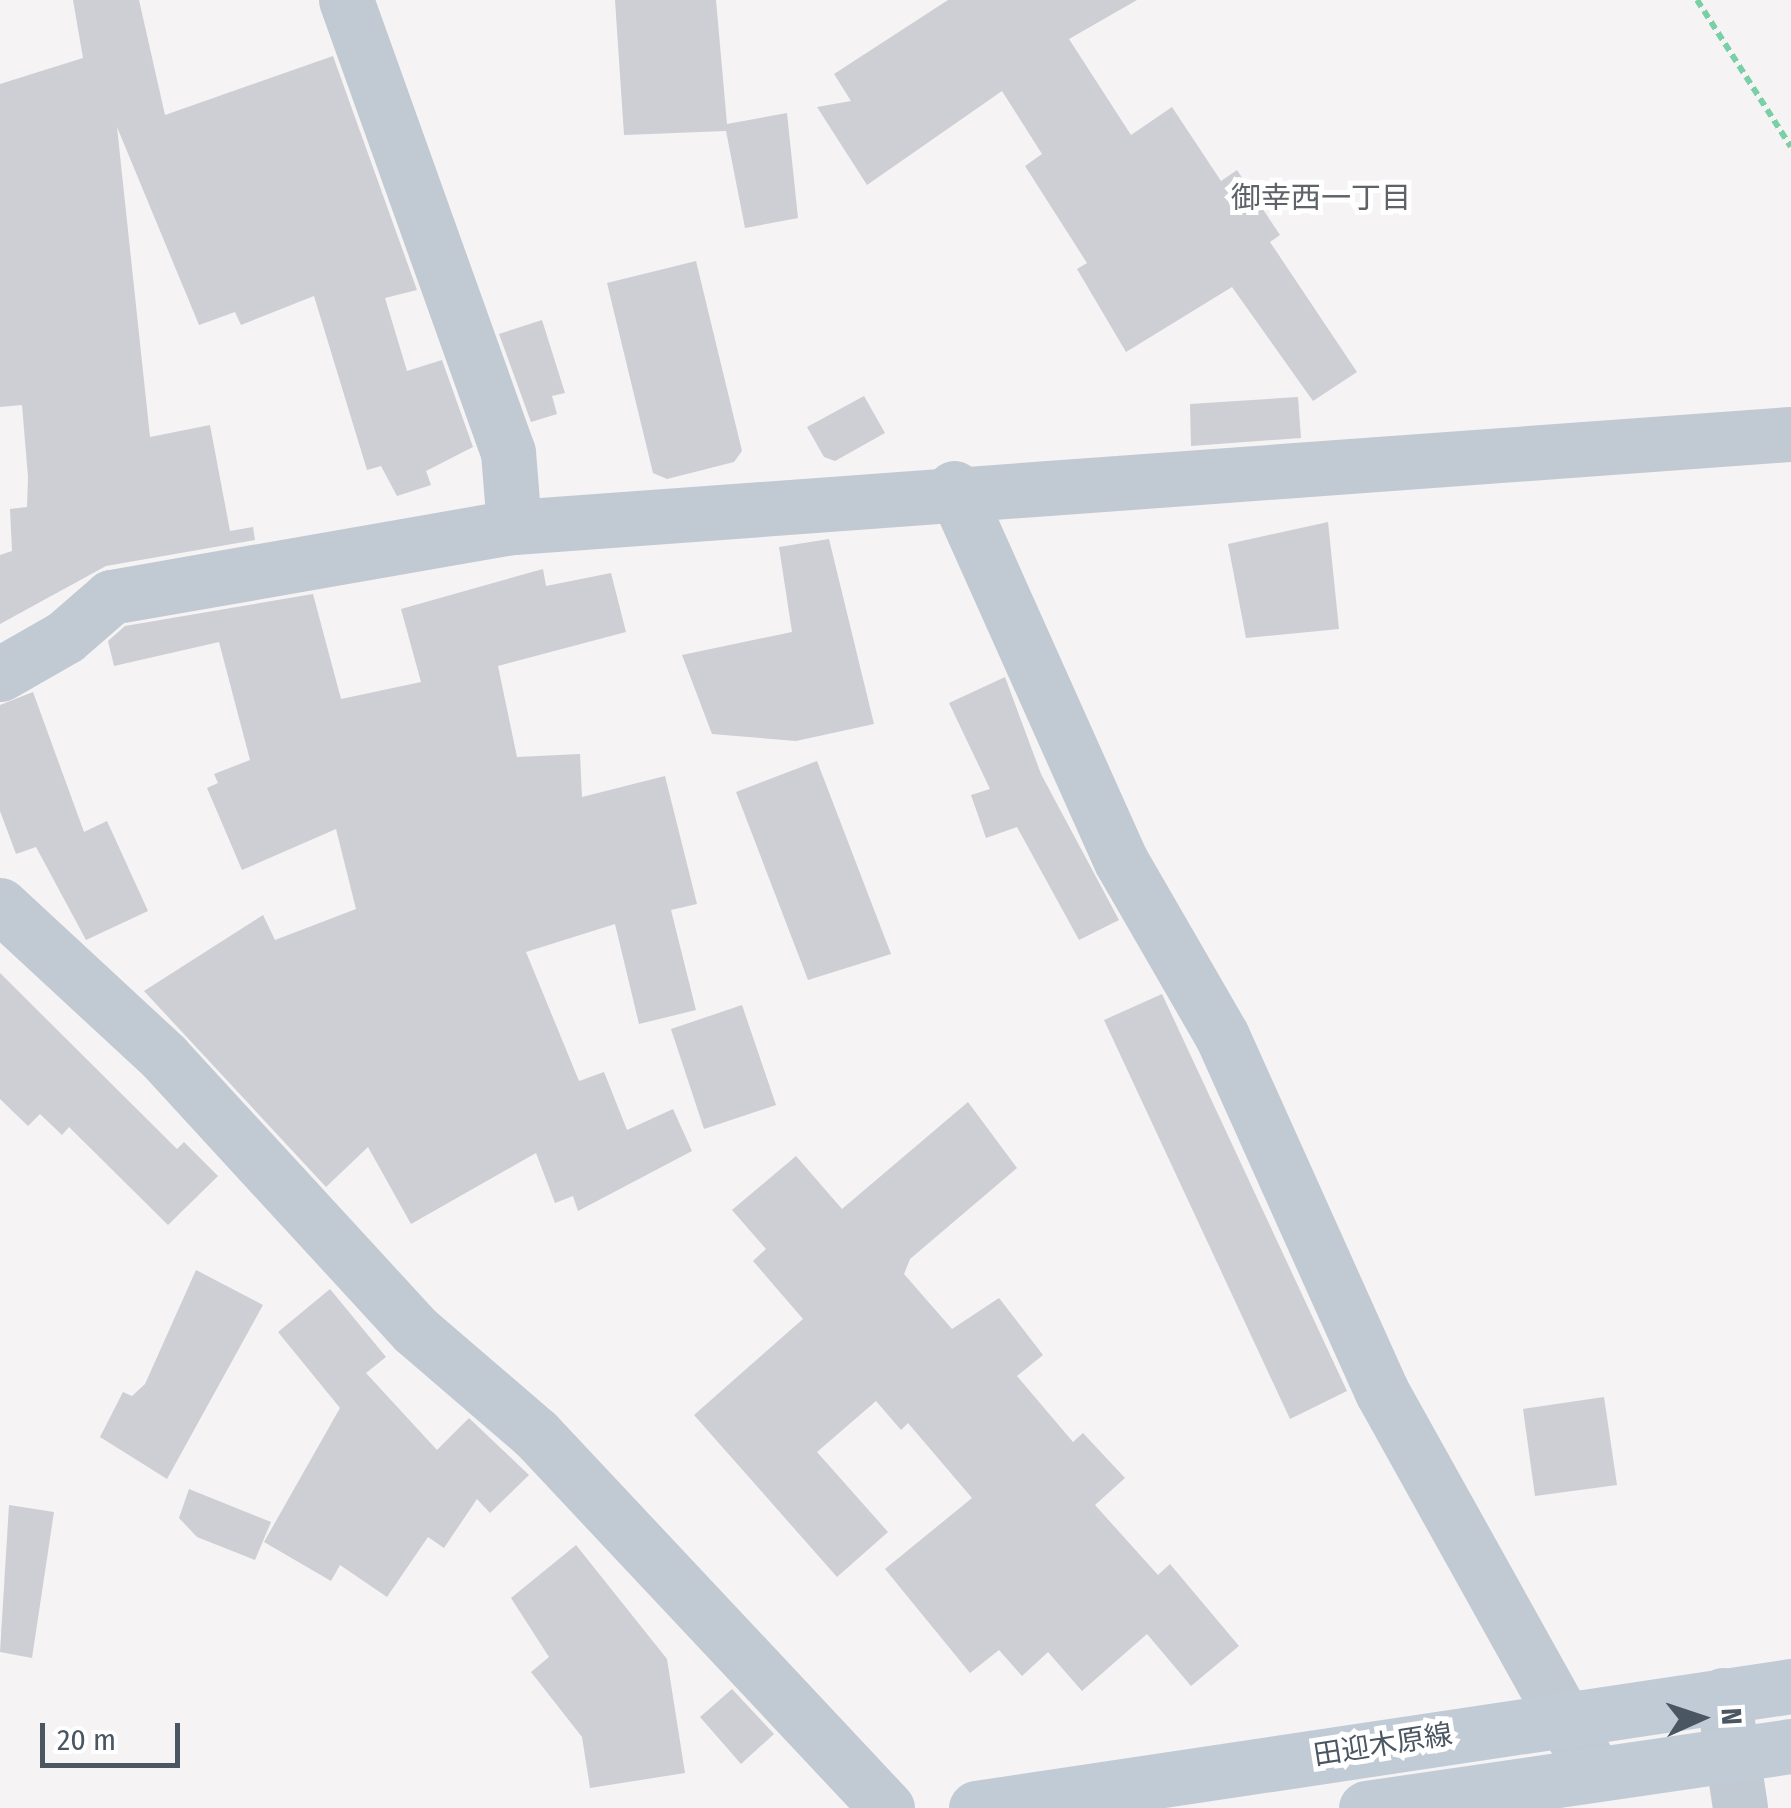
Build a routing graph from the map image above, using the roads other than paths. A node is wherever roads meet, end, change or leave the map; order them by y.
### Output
1 (346, 0) edge
2 (1791, 434) edge
3 (954, 488) junction
4 (514, 527) junction
5 (0, 674) edge
6 (0, 905) edge
7 (1791, 1686) edge
8 (1723, 1695) junction
9 (1567, 1717) junction
10 (1791, 1746) edge
11 (1731, 1755) junction
12 (1594, 1774) junction
13 (887, 1808) edge
14 (976, 1808) edge
15 (1366, 1808) edge
16 (1740, 1808) edge

1 - 4 street
2 - 3 street
3 - 4 street
3 - 9 street
4 - 5 street
6 - 13 street
7 - 8 main road, 田迎木原線
8 - 9 main road, 田迎木原線
8 - 11 street
9 - 12 street
9 - 14 main road, 田迎木原線
10 - 11 main road
11 - 12 main road
11 - 16 street
12 - 15 main road

